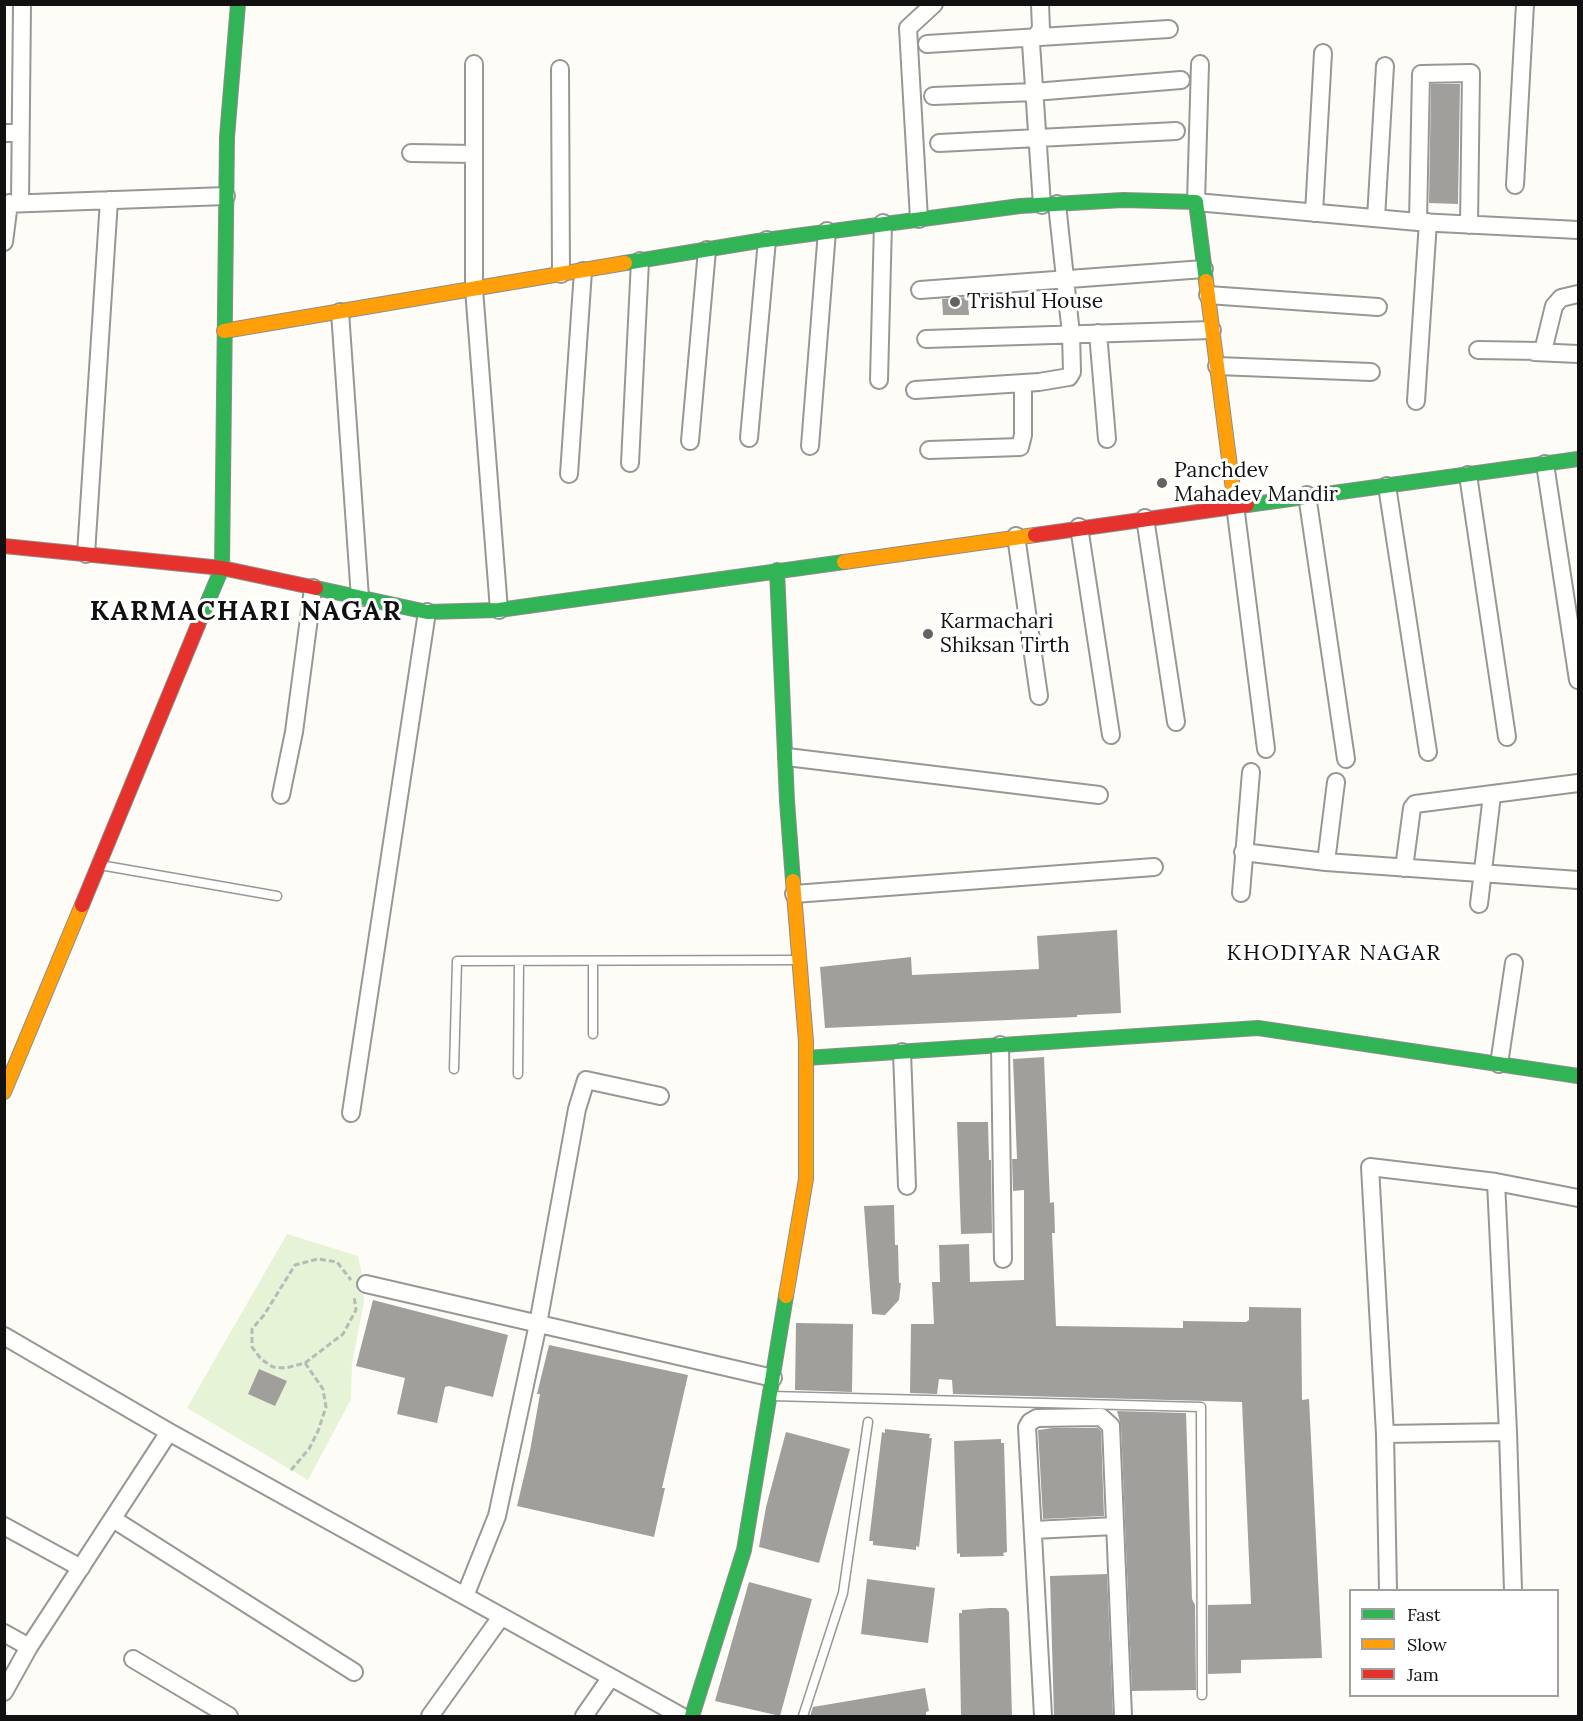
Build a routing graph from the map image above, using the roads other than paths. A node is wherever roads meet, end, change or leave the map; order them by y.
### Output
1 (22, 4) edge
2 (238, 4) edge
3 (934, 4) edge
4 (1040, 4) edge
5 (1525, 4) edge
6 (1169, 29) dead end
7 (1033, 38) junction
8 (927, 44) dead end
9 (1323, 53) dead end
10 (474, 64) dead end
11 (1200, 64) dead end
12 (1385, 66) dead end
13 (560, 69) dead end
14 (1181, 80) dead end
15 (1034, 92) junction
16 (933, 96) dead end
17 (1176, 130) dead end
18 (13, 133) edge
19 (1037, 138) junction
20 (939, 143) dead end
21 (411, 153) dead end
22 (474, 154) junction
23 (1515, 186) dead end
24 (226, 196) junction
25 (109, 200) junction
26 (1196, 202) junction
27 (11, 203) edge
28 (1049, 204) junction
29 (1314, 213) junction
30 (1376, 218) junction
31 (918, 219) junction
32 (1423, 222) junction
33 (883, 223) junction
34 (1469, 225) junction
35 (1578, 230) edge
36 (827, 231) junction
37 (767, 240) junction
38 (4, 242) edge
39 (707, 249) junction
40 (640, 261) junction
41 (1204, 269) junction
42 (583, 271) junction
43 (561, 274) junction
44 (1066, 280) junction
45 (474, 289) junction
46 (920, 290) dead end
47 (1578, 294) edge
48 (1208, 295) junction
49 (1378, 307) dead end
50 (340, 312) junction
51 (1212, 330) junction
52 (224, 332) junction
53 (1098, 333) junction
54 (1071, 334) junction
55 (926, 339) dead end
56 (1478, 350) dead end
57 (1534, 352) junction
58 (1578, 354) edge
59 (1217, 366) junction
60 (1371, 372) dead end
61 (879, 380) dead end
62 (1023, 383) junction
63 (915, 390) dead end
64 (1416, 401) dead end
65 (749, 438) dead end
66 (1107, 439) dead end
67 (690, 441) dead end
68 (810, 446) dead end
69 (929, 450) dead end
70 (1578, 459) edge
71 (630, 463) dead end
72 (1545, 464) junction
73 (569, 474) dead end
74 (1468, 474) junction
75 (1387, 486) junction
76 (1307, 495) junction
77 (1235, 505) junction
78 (1145, 518) junction
79 (1079, 527) junction
80 (1016, 536) junction
81 (4, 546) edge
82 (86, 554) junction
83 (222, 568) junction
84 (777, 570) junction
85 (314, 588) junction
86 (360, 598) junction
87 (499, 610) junction
88 (427, 612) junction
89 (1578, 680) edge
90 (1039, 696) dead end
91 (1176, 722) dead end
92 (1112, 735) dead end
93 (1507, 737) dead end
94 (1266, 748) dead end
95 (1428, 752) dead end
96 (787, 757) junction
97 (1346, 759) dead end
98 (1251, 772) dead end
99 (1336, 782) dead end
100 (1578, 783) edge
101 (281, 795) dead end
102 (1099, 795) dead end
103 (1492, 795) junction
104 (1243, 852) junction
105 (1326, 862) junction
106 (99, 865) junction
107 (1154, 867) dead end
108 (1404, 868) junction
109 (1484, 873) junction
110 (1578, 880) edge
111 (1241, 893) dead end
112 (794, 894) junction
113 (276, 896) dead end
114 (1479, 904) dead end
115 (799, 960) junction
116 (519, 961) junction
117 (593, 961) junction
118 (1514, 963) dead end
119 (593, 1034) dead end
120 (1000, 1045) junction
121 (902, 1052) junction
122 (806, 1058) junction
123 (1499, 1064) junction
124 (454, 1069) dead end
125 (518, 1074) dead end
126 (1578, 1077) edge
127 (4, 1092) edge
128 (660, 1096) dead end
129 (351, 1113) dead end
130 (1496, 1182) junction
131 (907, 1186) dead end
132 (1578, 1198) edge
133 (1003, 1259) dead end
134 (357, 1285) road end
135 (538, 1324) junction
136 (4, 1336) edge
137 (773, 1378) junction
138 (770, 1396) junction
139 (868, 1422) dead end
140 (1508, 1431) junction
141 (170, 1432) junction
142 (1385, 1434) junction
143 (113, 1519) junction
144 (4, 1526) edge
145 (1115, 1526) junction
146 (1033, 1530) junction
147 (81, 1568) junction
148 (1388, 1589) edge
149 (1513, 1589) edge
150 (465, 1596) junction
151 (501, 1617) junction
152 (4, 1633) edge
153 (29, 1647) junction
154 (133, 1659) dead end
155 (354, 1672) dead end
156 (610, 1677) junction
157 (4, 1692) edge
158 (1202, 1695) dead end
159 (229, 1716) edge
160 (429, 1716) edge
161 (584, 1716) edge
162 (681, 1716) edge
163 (692, 1716) edge
164 (803, 1716) edge
165 (1043, 1716) edge
166 (1123, 1716) edge

1 - 18 street
2 - 24 street
3 - 31 street
4 - 7 street
5 - 23 street
6 - 7 street
7 - 8 street
7 - 15 street
9 - 29 street
10 - 22 street
11 - 26 street
12 - 30 street
13 - 43 street
14 - 15 street
15 - 16 street
15 - 19 street
17 - 19 street
18 - 27 street
19 - 20 street
19 - 28 street
21 - 22 street
22 - 45 street
24 - 25 street
24 - 52 street
25 - 27 street
25 - 82 street
26 - 28 street
26 - 29 street
26 - 41 street
27 - 38 street
28 - 31 street
28 - 44 street
29 - 30 street
30 - 32 street
31 - 33 street
32 - 34 street
32 - 34 street
32 - 64 street
33 - 36 street
33 - 61 street
34 - 35 street
36 - 37 street
36 - 68 street
37 - 39 street
37 - 65 street
39 - 40 street
39 - 67 street
40 - 42 street
40 - 71 street
41 - 44 street
41 - 48 street
42 - 43 street
42 - 73 street
43 - 45 street
44 - 46 street
44 - 54 street
45 - 50 street
45 - 87 street
47 - 57 street
48 - 49 street
48 - 51 street
50 - 52 street
50 - 86 street
51 - 53 street
51 - 59 street
52 - 83 street
53 - 54 street
53 - 66 street
54 - 55 street
54 - 62 street
56 - 57 street
57 - 58 street
59 - 60 street
59 - 77 street
62 - 63 street
62 - 69 street
70 - 72 street
72 - 74 street
72 - 89 street
74 - 75 street
74 - 93 street
75 - 76 street
75 - 95 street
76 - 77 street
76 - 97 street
77 - 78 street
77 - 94 street
78 - 79 street
78 - 91 street
79 - 80 street
79 - 92 street
80 - 84 street
80 - 90 street
81 - 82 street
82 - 83 street
83 - 85 street
83 - 106 street
84 - 87 street
84 - 96 street
85 - 86 street
85 - 101 street
86 - 88 street
87 - 88 street
88 - 129 street
96 - 102 street
96 - 112 street
98 - 104 street
99 - 105 street
100 - 103 street
103 - 108 street
103 - 109 street
104 - 105 street
104 - 111 street
105 - 108 street
106 - 113 lane
106 - 127 street
107 - 112 street
108 - 109 street
109 - 110 street
109 - 114 street
112 - 115 street
115 - 117 lane
115 - 122 street
116 - 117 lane
116 - 124 lane
116 - 125 lane
117 - 119 lane
118 - 123 street
120 - 121 street
120 - 123 street
120 - 133 street
121 - 122 street
121 - 131 street
122 - 137 street
123 - 126 street
128 - 135 street
130 - 132 street
130 - 140 street
130 - 142 street
134 - 135 street
135 - 137 street
135 - 150 street
136 - 141 street
137 - 138 street
138 - 158 lane
138 - 163 street
139 - 164 lane
140 - 142 street
140 - 149 street
141 - 143 street
141 - 150 street
142 - 148 street
143 - 147 street
143 - 155 street
144 - 147 street
145 - 146 street
145 - 146 street
145 - 166 street
146 - 165 street
147 - 153 street
150 - 151 street
151 - 156 street
151 - 160 street
152 - 153 street
153 - 157 street
154 - 159 street
156 - 161 street
156 - 162 street

